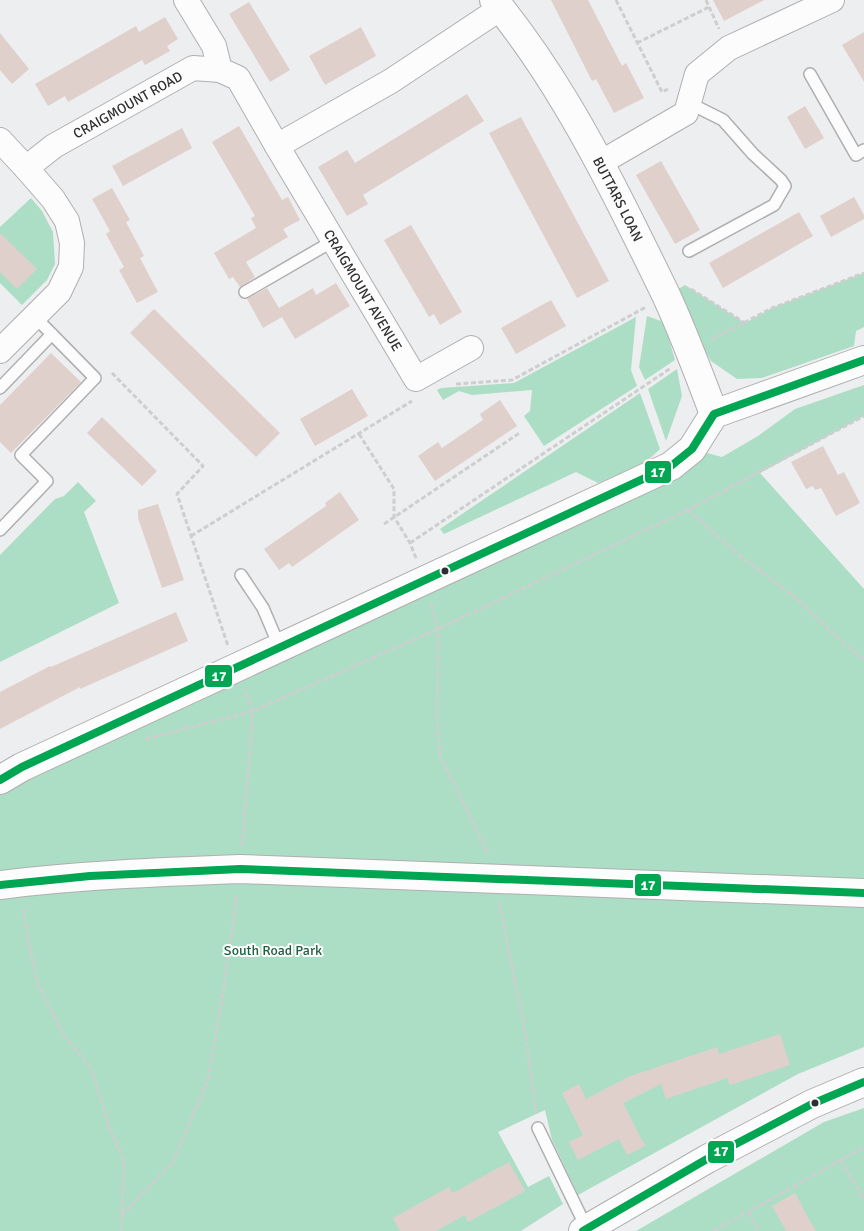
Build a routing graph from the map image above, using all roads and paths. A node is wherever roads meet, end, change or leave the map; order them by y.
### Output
1 (186, 0) edge
2 (616, 0) edge
3 (706, 0) edge
4 (832, 0) edge
5 (497, 4) edge
6 (709, 7) junction
7 (637, 43) junction
8 (729, 48) junction
9 (220, 70) junction
10 (697, 74) junction
11 (810, 74) dead end
12 (689, 103) junction
13 (0, 140) edge
14 (277, 146) junction
15 (864, 150) edge
16 (600, 163) junction
17 (26, 168) junction
18 (333, 241) junction
19 (689, 251) dead end
20 (864, 274) edge
21 (245, 292) dead end
22 (666, 296) junction
23 (34, 316) junction
24 (744, 323) junction
25 (52, 334) junction
26 (471, 348) dead end
27 (0, 351) edge
28 (691, 354) junction
29 (864, 360) edge
30 (95, 378) junction
31 (449, 384) dead end
32 (0, 388) edge
33 (417, 399) dead end
34 (714, 414) junction
35 (864, 416) edge
36 (521, 432) dead end
37 (359, 434) junction
38 (688, 510) junction
39 (394, 517) junction
40 (384, 524) dead end
41 (0, 530) edge
42 (191, 536) junction
43 (410, 543) junction
44 (241, 575) dead end
45 (425, 580) junction
46 (438, 629) junction
47 (280, 648) junction
48 (864, 660) edge
49 (236, 668) junction
50 (253, 711) junction
51 (0, 780) edge
52 (240, 869) junction
53 (495, 880) junction
54 (0, 885) edge
55 (864, 894) edge
56 (23, 904) dead end
57 (864, 1082) edge
58 (538, 1128) joint
59 (864, 1147) edge
60 (841, 1160) junction
61 (864, 1200) edge
62 (748, 1212) junction
63 (122, 1216) junction
64 (585, 1230) edge
65 (121, 1231) edge
66 (714, 1231) edge
67 (759, 1231) edge

1 - 9 street
2 - 7 path
3 - 6 path
4 - 8 street
5 - 14 street
5 - 16 street, BUTTARS LOAN
6 - 7 path
6 - 8 path
7 - 10 path
8 - 10 street
9 - 14 street, CRAIGMOUNT ROAD
9 - 17 street, CRAIGMOUNT ROAD
10 - 12 street
11 - 15 lane
12 - 16 street
12 - 19 lane
13 - 17 street
14 - 18 street, CRAIGMOUNT AVENUE
16 - 22 street, BUTTARS LOAN
17 - 23 street
18 - 21 lane
18 - 26 street, CRAIGMOUNT AVENUE
20 - 24 path
22 - 24 path
22 - 28 street, BUTTARS LOAN
22 - 31 path
23 - 25 lane
23 - 27 street
24 - 28 path
25 - 30 lane
25 - 32 lane
28 - 34 street, BUTTARS LOAN
28 - 43 path
29 - 34 street
30 - 41 lane
30 - 42 path
33 - 37 path
34 - 45 street
35 - 38 path
36 - 39 path
37 - 39 path
37 - 42 path
38 - 46 path
38 - 48 path
39 - 40 path
39 - 43 path
42 - 49 path
43 - 45 path
44 - 47 lane
45 - 46 path
45 - 47 street
46 - 50 path
46 - 53 path
47 - 49 street
49 - 50 path
49 - 51 street
50 - 52 path
52 - 53 street
52 - 54 street
52 - 63 path
53 - 55 street
53 - 58 path
56 - 63 path
57 - 64 street
58 - 64 lane
59 - 60 path
60 - 61 path
60 - 62 path
62 - 66 path
62 - 67 path
63 - 65 path

